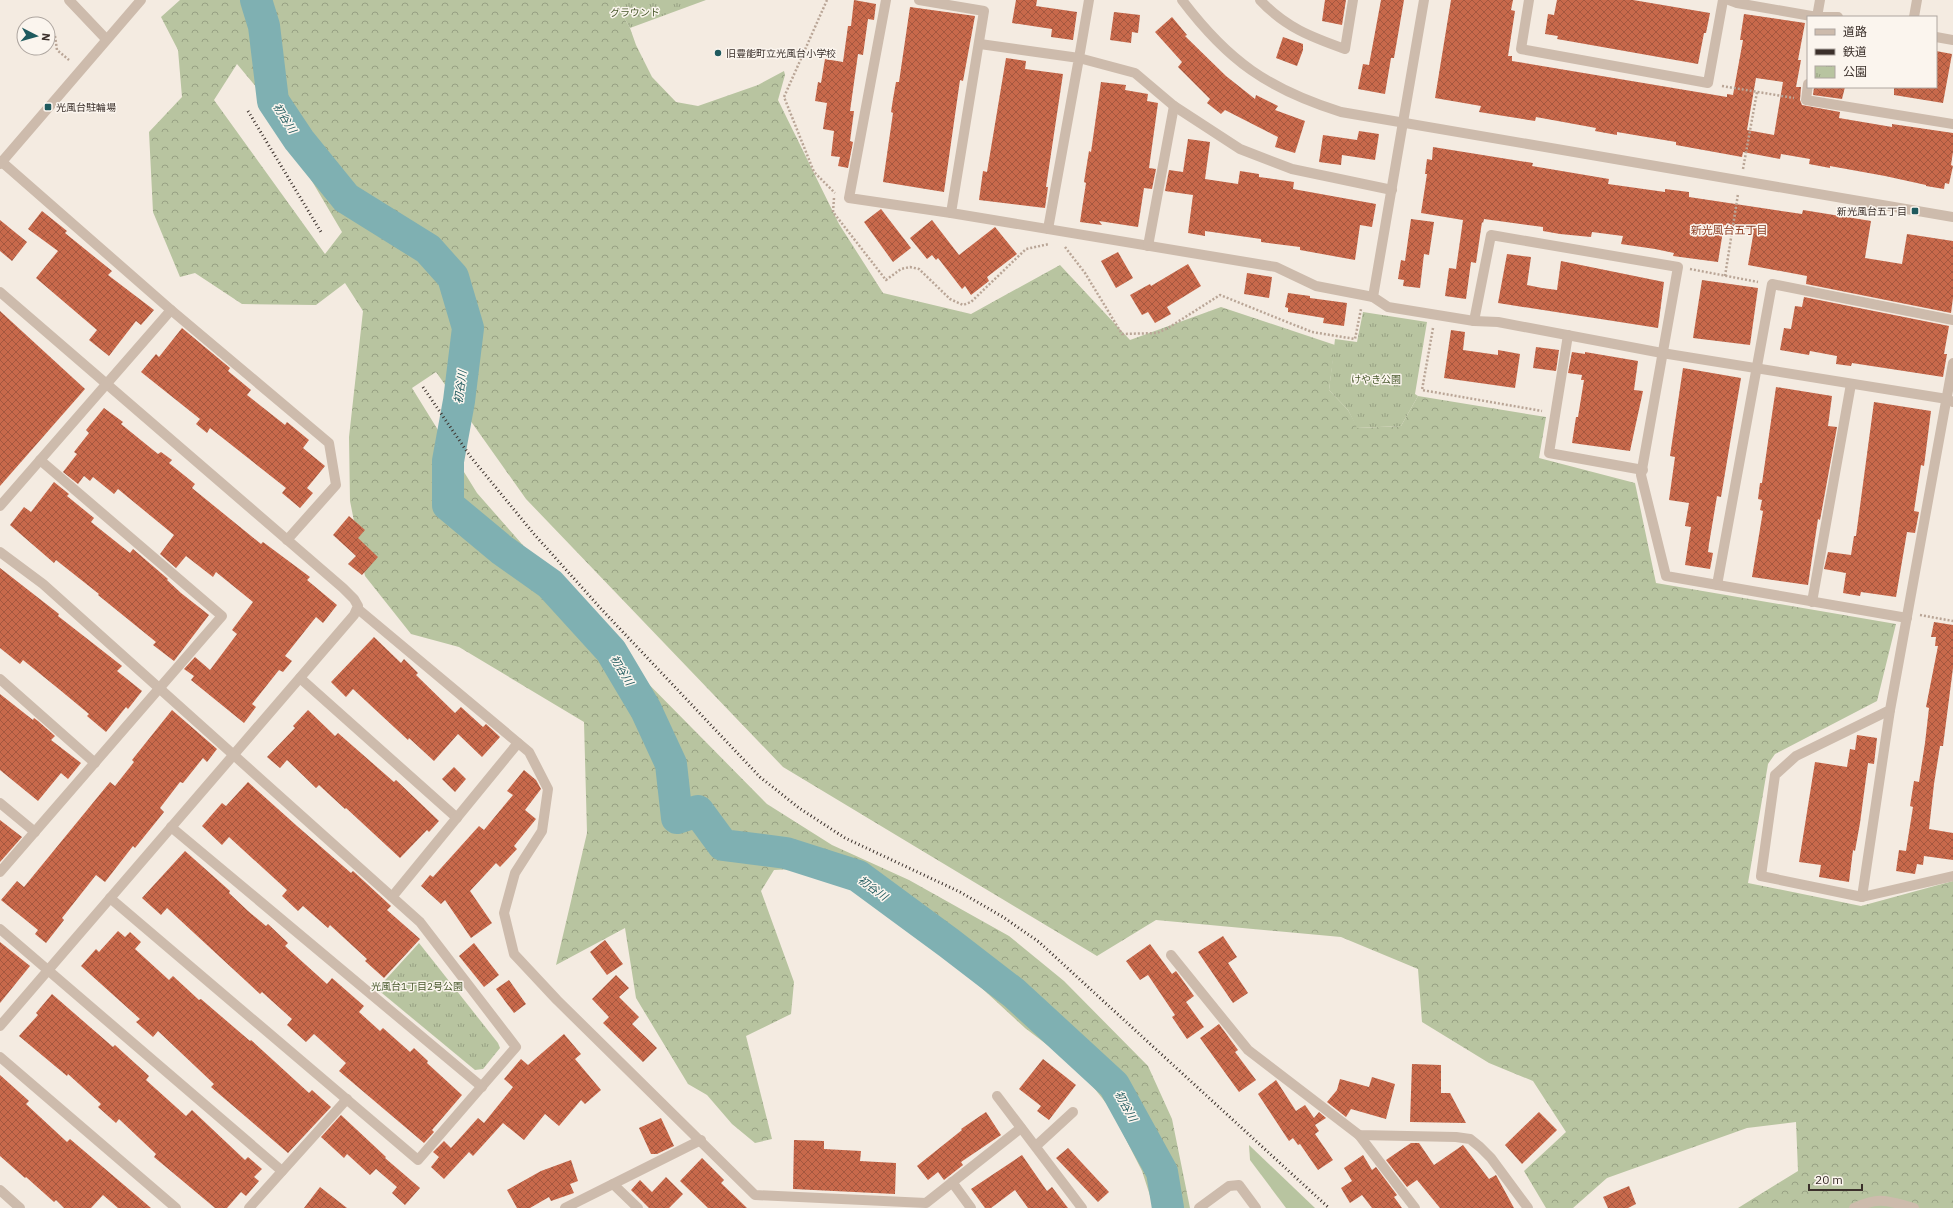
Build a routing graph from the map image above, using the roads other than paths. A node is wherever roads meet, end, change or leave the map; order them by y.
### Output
1 (69, 0) edge
2 (141, 0) edge
3 (886, 0) edge
4 (919, 0) edge
5 (1089, 0) edge
6 (1182, 0) edge
7 (1260, 0) edge
8 (1353, 0) edge
9 (1424, 0) edge
10 (1528, 0) edge
11 (1723, 0) edge
12 (1729, 0) edge
13 (1820, 0) edge
14 (1917, 0) edge
15 (1811, 16) edge
16 (1817, 16) edge
17 (1914, 16) edge
18 (1937, 37) edge
19 (106, 39) junction
20 (1953, 40) edge
21 (980, 44) junction
22 (1079, 58) junction
23 (1808, 88) edge
24 (1174, 106) junction
25 (1402, 123) junction
26 (1953, 124) edge
27 (1, 163) edge
28 (1392, 190) junction
29 (951, 213) junction
30 (1953, 217) edge
31 (1048, 229) junction
32 (1148, 246) junction
33 (0, 292) edge
34 (1373, 297) junction
35 (171, 310) junction
36 (1953, 320) edge
37 (1474, 321) junction
38 (1568, 335) junction
39 (1662, 353) junction
40 (1953, 363) edge
41 (1757, 367) junction
42 (106, 384) junction
43 (1851, 384) junction
44 (1950, 401) edge
45 (40, 460) junction
46 (1643, 470) junction
47 (0, 506) edge
48 (287, 540) junction
49 (0, 552) edge
50 (1717, 585) junction
51 (1812, 602) junction
52 (358, 609) junction
53 (1907, 615) junction
54 (300, 678) junction
55 (0, 679) edge
56 (160, 689) junction
57 (1890, 710) junction
58 (518, 743) junction
59 (233, 755) junction
60 (95, 763) junction
61 (0, 803) edge
62 (457, 818) junction
63 (171, 827) junction
64 (35, 832) junction
65 (0, 872) edge
66 (1953, 876) edge
67 (392, 897) junction
68 (1862, 897) junction
69 (110, 898) junction
70 (0, 929) edge
71 (1171, 955) dead end
72 (48, 970) junction
73 (0, 1026) edge
74 (0, 1057) edge
75 (482, 1087) junction
76 (997, 1096) dead end
77 (347, 1099) junction
78 (1073, 1112) dead end
79 (1021, 1128) junction
80 (1359, 1135) junction
81 (701, 1140) junction
82 (1036, 1146) junction
83 (282, 1171) junction
84 (952, 1182) junction
85 (613, 1184) junction
86 (0, 1190) edge
87 (20, 1208) edge
88 (176, 1208) edge
89 (249, 1208) edge
90 (564, 1208) edge
91 (638, 1208) edge
92 (971, 1208) edge
93 (1082, 1208) edge
94 (1199, 1208) edge
95 (1256, 1208) edge
96 (1415, 1208) edge
97 (1528, 1208) edge
98 (1854, 1208) edge
99 (1914, 1208) edge

1 - 19 street
2 - 19 street
3 - 29 street
4 - 21 street
5 - 22 street
6 - 25 street
7 - 8 street
9 - 25 street
10 - 11 street
12 - 15 street
13 - 16 street
14 - 17 street
18 - 20 street
19 - 27 street
21 - 22 street
21 - 29 street
22 - 24 street
22 - 31 street
23 - 26 street
24 - 28 street
24 - 32 street
25 - 28 street
25 - 30 street
27 - 35 street
28 - 34 street
29 - 31 street
31 - 32 street
32 - 34 street
33 - 42 street
34 - 37 street
35 - 42 street
35 - 48 street
36 - 41 street
37 - 38 street
37 - 39 street
38 - 39 street
38 - 46 street
39 - 41 street
39 - 46 street
40 - 44 street
41 - 43 street
41 - 50 street
42 - 45 street
42 - 48 street
43 - 44 street
43 - 51 street
44 - 53 street
45 - 47 street
45 - 56 street
46 - 50 street
48 - 52 street
49 - 56 street
50 - 51 street
51 - 53 street
52 - 54 street
52 - 58 street
53 - 57 street
54 - 59 street
54 - 62 street
55 - 60 street
56 - 59 street
56 - 60 street
57 - 68 street
57 - 68 street
58 - 62 street
58 - 81 street
59 - 63 street
59 - 67 street
60 - 64 street
61 - 64 street
62 - 67 street
63 - 69 street
63 - 75 street
64 - 65 street
66 - 68 street
67 - 75 street
69 - 72 street
69 - 77 street
70 - 72 street
71 - 80 street
72 - 73 street
72 - 83 street
74 - 88 street
75 - 77 street
76 - 79 street
77 - 83 street
78 - 82 street
79 - 82 street
79 - 84 street
80 - 96 street
80 - 97 street
81 - 84 street
81 - 85 street
82 - 93 street
83 - 89 street
84 - 92 street
85 - 90 street
85 - 91 street
86 - 87 street
94 - 95 street
98 - 99 street

